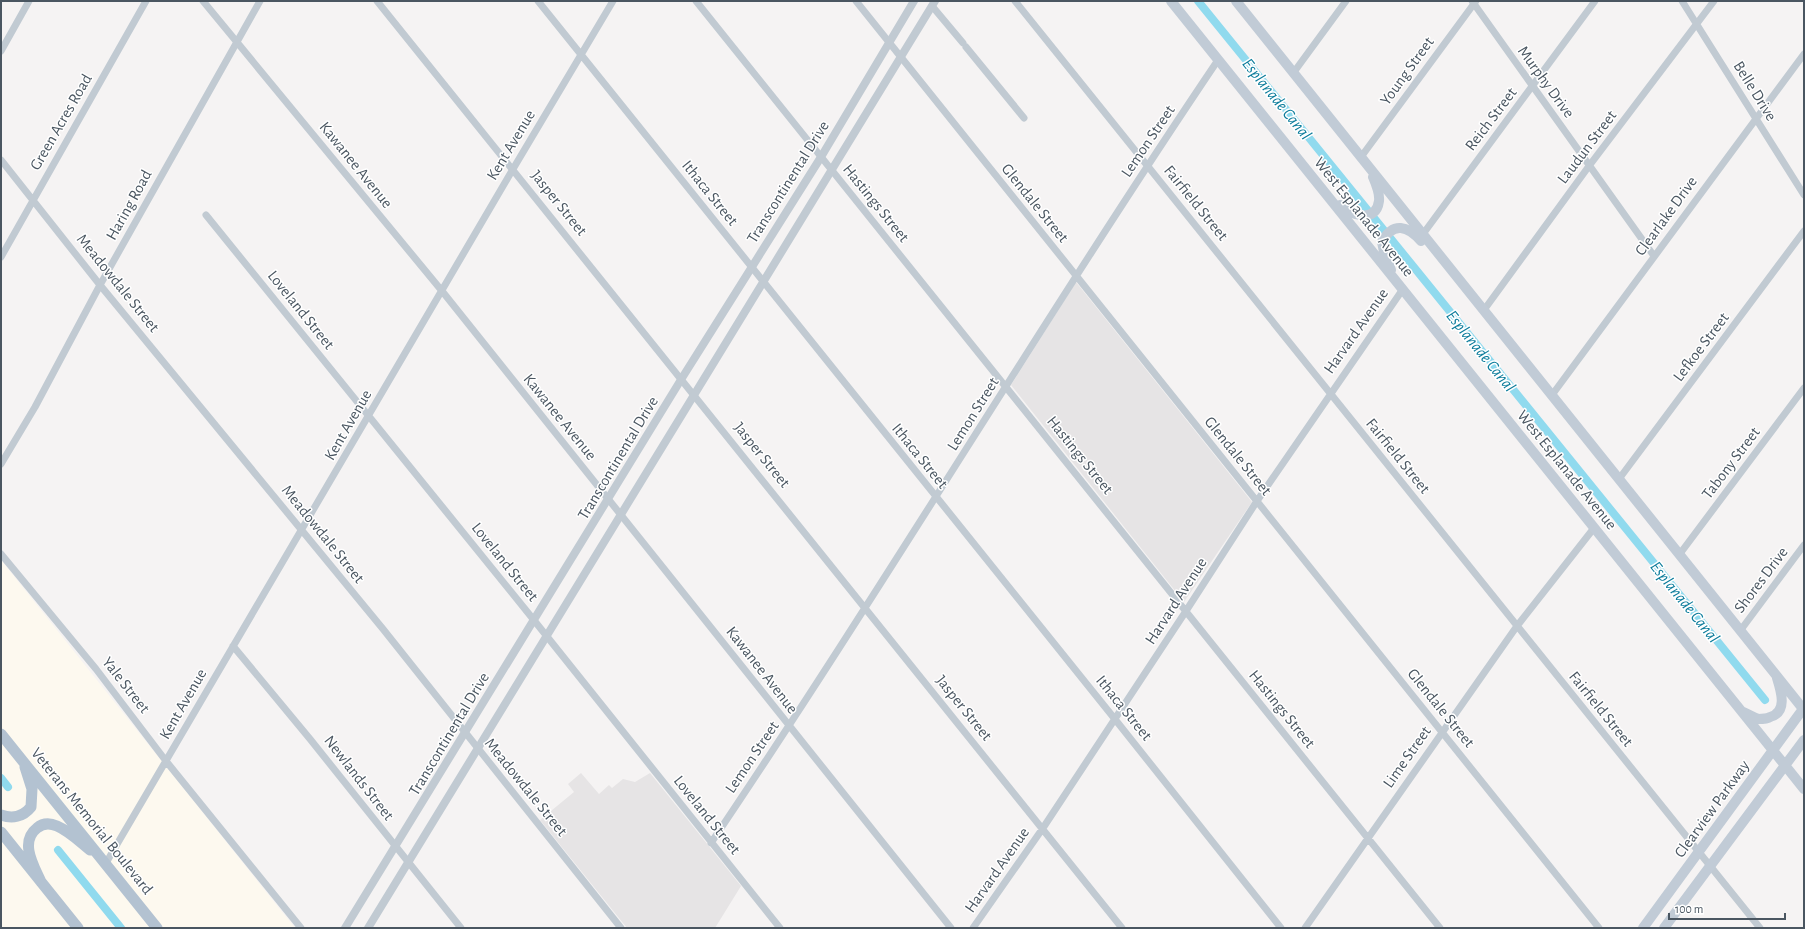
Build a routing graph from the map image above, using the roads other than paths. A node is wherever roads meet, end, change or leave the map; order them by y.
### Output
1 (29, 1) edge
2 (146, 1) edge
3 (203, 1) edge
4 (260, 1) edge
5 (378, 1) edge
6 (538, 1) edge
7 (613, 1) edge
8 (696, 1) edge
9 (856, 1) edge
10 (914, 1) edge
11 (1016, 1) edge
12 (1171, 1) edge
13 (1236, 1) edge
14 (1346, 1) edge
15 (1595, 1) edge
16 (1682, 1) edge
17 (1714, 1) edge
18 (1474, 2) edge
19 (934, 3) edge
20 (1697, 25) junction
21 (236, 42) junction
22 (888, 42) junction
23 (1, 51) edge
24 (1804, 54) edge
25 (581, 55) junction
26 (901, 58) junction
27 (1218, 60) junction
28 (1294, 72) junction
29 (1532, 87) junction
30 (1024, 118) dead end
31 (1756, 118) junction
32 (821, 157) junction
33 (1361, 157) junction
34 (1, 160) edge
35 (1148, 166) junction
36 (1589, 166) junction
37 (1369, 167) junction
38 (513, 168) junction
39 (831, 170) junction
40 (1321, 187) junction
41 (1804, 195) edge
42 (33, 199) junction
43 (206, 215) dead end
44 (1804, 231) edge
45 (1423, 234) junction
46 (1654, 256) junction
47 (1, 257) edge
48 (751, 267) junction
49 (1076, 276) junction
50 (1395, 279) junction
51 (763, 282) junction
52 (100, 285) junction
53 (1403, 289) junction
54 (1468, 290) junction
55 (442, 291) junction
56 (1484, 310) junction
57 (682, 378) junction
58 (1007, 386) junction
59 (1804, 388) edge
60 (695, 394) junction
61 (1329, 394) junction
62 (1552, 395) junction
63 (369, 417) junction
64 (1, 464) edge
65 (1620, 479) junction
66 (936, 498) junction
67 (609, 500) junction
68 (1257, 501) junction
69 (620, 515) junction
70 (1594, 528) junction
71 (302, 530) junction
72 (1804, 545) edge
73 (1, 554) edge
74 (1679, 555) junction
75 (865, 608) junction
76 (1186, 611) junction
77 (535, 620) junction
78 (1517, 626) junction
79 (1740, 631) junction
80 (546, 636) junction
81 (233, 646) junction
82 (1775, 672) junction
83 (1804, 709) edge
84 (1741, 711) junction
85 (1114, 718) junction
86 (790, 727) junction
87 (1442, 731) junction
88 (465, 733) junction
89 (1, 734) edge
90 (1804, 740) edge
91 (478, 748) junction
92 (1773, 751) junction
93 (22, 760) junction
94 (166, 761) junction
95 (1785, 766) junction
96 (1804, 789) edge
97 (1, 815) edge
98 (1043, 828) junction
99 (1, 832) edge
100 (1368, 839) junction
101 (711, 843) junction
102 (396, 847) junction
103 (1699, 852) junction
104 (106, 863) junction
105 (408, 863) junction
106 (1710, 866) junction
107 (41, 882) junction
108 (73, 926) edge
109 (157, 928) edge
110 (301, 928) edge
111 (345, 928) edge
112 (368, 928) edge
113 (461, 928) edge
114 (621, 928) edge
115 (780, 928) edge
116 (951, 928) edge
117 (973, 928) edge
118 (1122, 928) edge
119 (1280, 928) edge
120 (1305, 928) edge
121 (1440, 928) edge
122 (1599, 928) edge
123 (1643, 928) edge
124 (1664, 928) edge
125 (1760, 928) edge

1 - 23 street
2 - 42 street, Green Acres Road
3 - 21 street, Kawanee Avenue
4 - 21 street, Haring Road
5 - 38 street, Jasper Street
6 - 25 street, Ithaca Street
7 - 25 street, Kent Avenue
8 - 32 street, Hastings Street
9 - 22 street, Glendale Street
10 - 22 street, Transcontinental Drive
11 - 35 street, Fairfield Street
12 - 27 main road, West Esplanade Avenue
13 - 28 main road
14 - 28 street
15 - 29 street, Reich Street
16 - 20 street, Belle Drive
17 - 20 street, Laudun Street
18 - 29 street, Murphy Drive
18 - 33 street, Young Street
19 - 26 street, Transcontinental Drive
19 - 30 street
20 - 31 street, Belle Drive
20 - 36 street, Laudun Street
21 - 52 street, Haring Road
21 - 55 street, Kawanee Avenue
22 - 26 street, Glendale Street
22 - 32 street, Transcontinental Drive
24 - 31 street, Clearlake Drive
25 - 38 street, Kent Avenue
25 - 48 street, Ithaca Street
26 - 39 street, Transcontinental Drive
26 - 49 street, Glendale Street
27 - 35 street, Lemon Street
27 - 40 main road, West Esplanade Avenue
28 - 33 main road
29 - 36 street, Murphy Drive
29 - 45 street, Reich Street
31 - 41 street, Belle Drive
31 - 46 street, Clearlake Drive
32 - 39 street, Hastings Street
32 - 48 street, Transcontinental Drive
33 - 37 main road
34 - 42 street, Meadowdale Street
35 - 49 street, Lemon Street
35 - 61 street, Fairfield Street
36 - 46 street, Murphy Drive
36 - 56 street, Laudun Street
37 - 40 main road
37 - 45 main road
38 - 55 street, Kent Avenue
38 - 57 street, Jasper Street
39 - 51 street, Transcontinental Drive
39 - 58 street, Hastings Street
40 - 50 main road, West Esplanade Avenue
42 - 47 street, Green Acres Road
42 - 52 street, Meadowdale Street
43 - 63 street, Loveland Street
44 - 65 street, Lefkoe Street
45 - 54 main road
46 - 62 street, Clearlake Drive
48 - 51 street, Ithaca Street
48 - 57 street, Transcontinental Drive
49 - 58 street, Lemon Street
49 - 68 street, Glendale Street
50 - 53 main road, West Esplanade Avenue
50 - 54 main road
51 - 60 street, Transcontinental Drive
51 - 66 street, Ithaca Street
52 - 64 street, Haring Road
52 - 71 street, Meadowdale Street
53 - 61 street, Harvard Avenue
53 - 70 main road, West Esplanade Avenue
54 - 56 main road
55 - 63 street, Kent Avenue
55 - 67 street, Kawanee Avenue
56 - 62 main road
57 - 60 street, Jasper Street
57 - 67 street, Transcontinental Drive
58 - 66 street, Lemon Street
58 - 76 street, Hastings Street
59 - 74 street, Tabony Street
60 - 69 street, Transcontinental Drive
60 - 75 street, Jasper Street
61 - 68 street, Harvard Avenue
61 - 78 street, Fairfield Street
62 - 65 main road
63 - 71 street, Kent Avenue
63 - 77 street, Loveland Street
65 - 74 main road
66 - 75 street, Lemon Street
66 - 85 street, Ithaca Street
67 - 69 street, Kawanee Avenue
67 - 77 street, Transcontinental Drive
68 - 76 street, Harvard Avenue
68 - 87 street, Glendale Street
69 - 80 street, Transcontinental Drive
69 - 86 street, Kawanee Avenue
70 - 78 street, Lime Street
70 - 84 main road, West Esplanade Avenue
71 - 81 street, Kent Avenue
71 - 88 street, Meadowdale Street
72 - 79 street, Shores Drive
73 - 94 street, Yale Street
74 - 79 main road
75 - 86 street, Lemon Street
75 - 98 street, Jasper Street
76 - 85 street, Harvard Avenue
76 - 100 street, Hastings Street
77 - 80 street, Loveland Street
77 - 88 street, Transcontinental Drive
78 - 87 street, Lime Street
78 - 103 street, Fairfield Street
79 - 82 main road
80 - 91 street, Transcontinental Drive
80 - 101 street, Loveland Street
81 - 94 street, Kent Avenue
81 - 102 street, Newlands Street
82 - 83 main road
82 - 84 main road
83 - 92 main road, Clearview Parkway
84 - 92 main road, West Esplanade Avenue
85 - 98 street, Harvard Avenue
85 - 119 street, Ithaca Street
86 - 101 street, Lemon Street
86 - 116 street, Kawanee Avenue
87 - 100 street, Lime Street
87 - 122 street, Glendale Street
88 - 91 street, Meadowdale Street
88 - 102 street, Transcontinental Drive
89 - 93 main road, Veterans Memorial Boulevard
90 - 95 main road, Clearview Parkway
91 - 105 street, Transcontinental Drive
91 - 114 street, Meadowdale Street
92 - 95 main road, West Esplanade Avenue
92 - 103 main road, Clearview Parkway
93 - 97 main road
93 - 104 main road, Veterans Memorial Boulevard
94 - 104 street, Kent Avenue
94 - 110 street, Yale Street
95 - 96 main road, West Esplanade Avenue
95 - 106 main road, Clearview Parkway
98 - 117 street, Harvard Avenue
98 - 118 street, Jasper Street
99 - 107 main road
100 - 120 street, Lime Street
100 - 121 street, Hastings Street
101 - 115 street, Loveland Street
102 - 105 street, Newlands Street
102 - 111 street, Transcontinental Drive
103 - 106 street, Fairfield Street
103 - 123 main road, Clearview Parkway
104 - 107 main road
104 - 109 main road, Veterans Memorial Boulevard
105 - 112 street, Transcontinental Drive
105 - 113 street, Newlands Street
106 - 124 main road, Clearview Parkway
106 - 125 street, Fairfield Street
107 - 108 main road

